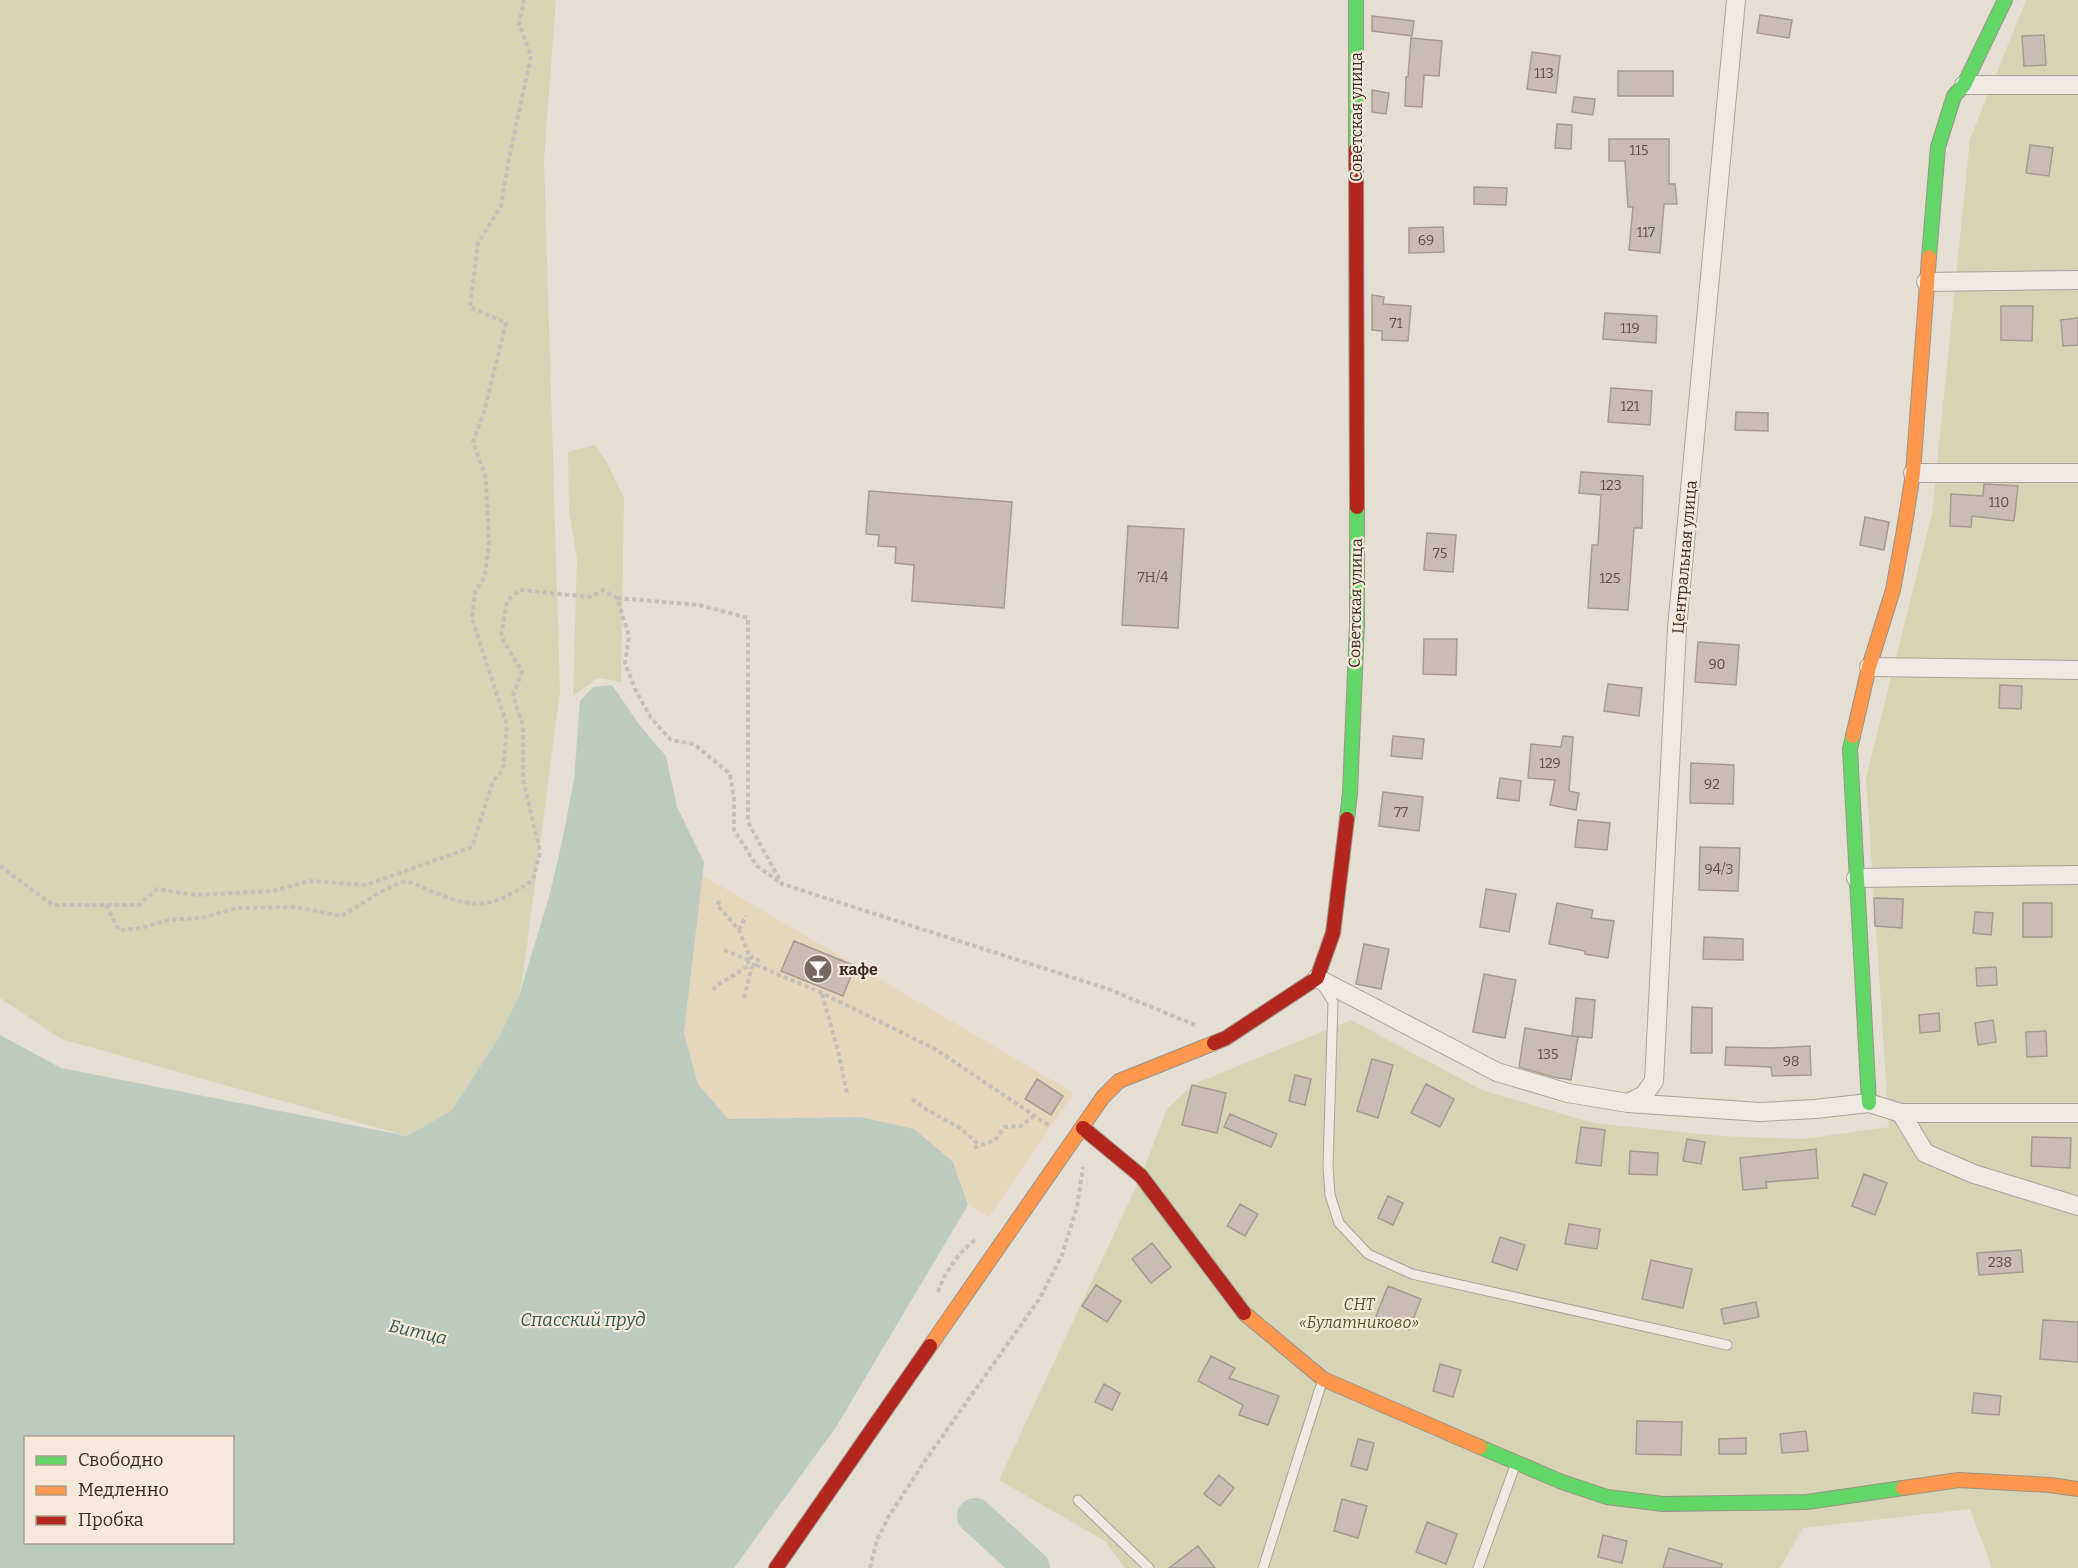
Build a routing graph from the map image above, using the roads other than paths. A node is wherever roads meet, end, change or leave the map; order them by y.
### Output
1 (1356, 0) edge
2 (1736, 0) edge
3 (2005, 0) edge
4 (2078, 85) edge
5 (1964, 86) junction
6 (2078, 280) edge
7 (1926, 282) junction
8 (1912, 473) junction
9 (2078, 473) edge
10 (1869, 667) junction
11 (2078, 670) edge
12 (2078, 875) edge
13 (1856, 878) junction
14 (1317, 978) junction
15 (1869, 1102) junction
16 (1628, 1103) junction
17 (1901, 1113) junction
18 (2078, 1113) edge
19 (1083, 1128) junction
20 (2078, 1206) edge
21 (1727, 1345) dead end
22 (1323, 1379) junction
23 (1517, 1461) junction
24 (2078, 1489) edge
25 (1078, 1500) dead end
26 (777, 1568) edge
27 (1149, 1568) edge
28 (1263, 1568) edge
29 (1478, 1568) edge

1 - 14 street, Советская улица
2 - 16 street, Центральная улица
3 - 5 street
4 - 5 street
5 - 7 street
6 - 7 street
7 - 8 street
8 - 9 street
8 - 10 street
10 - 11 street
10 - 13 street
12 - 13 street
13 - 15 street
14 - 16 street
14 - 19 street
14 - 21 lane
15 - 16 street
15 - 17 street
17 - 18 street
17 - 20 street
19 - 22 street
19 - 26 street
22 - 23 street
22 - 28 lane
23 - 24 street
23 - 29 lane
25 - 27 lane

